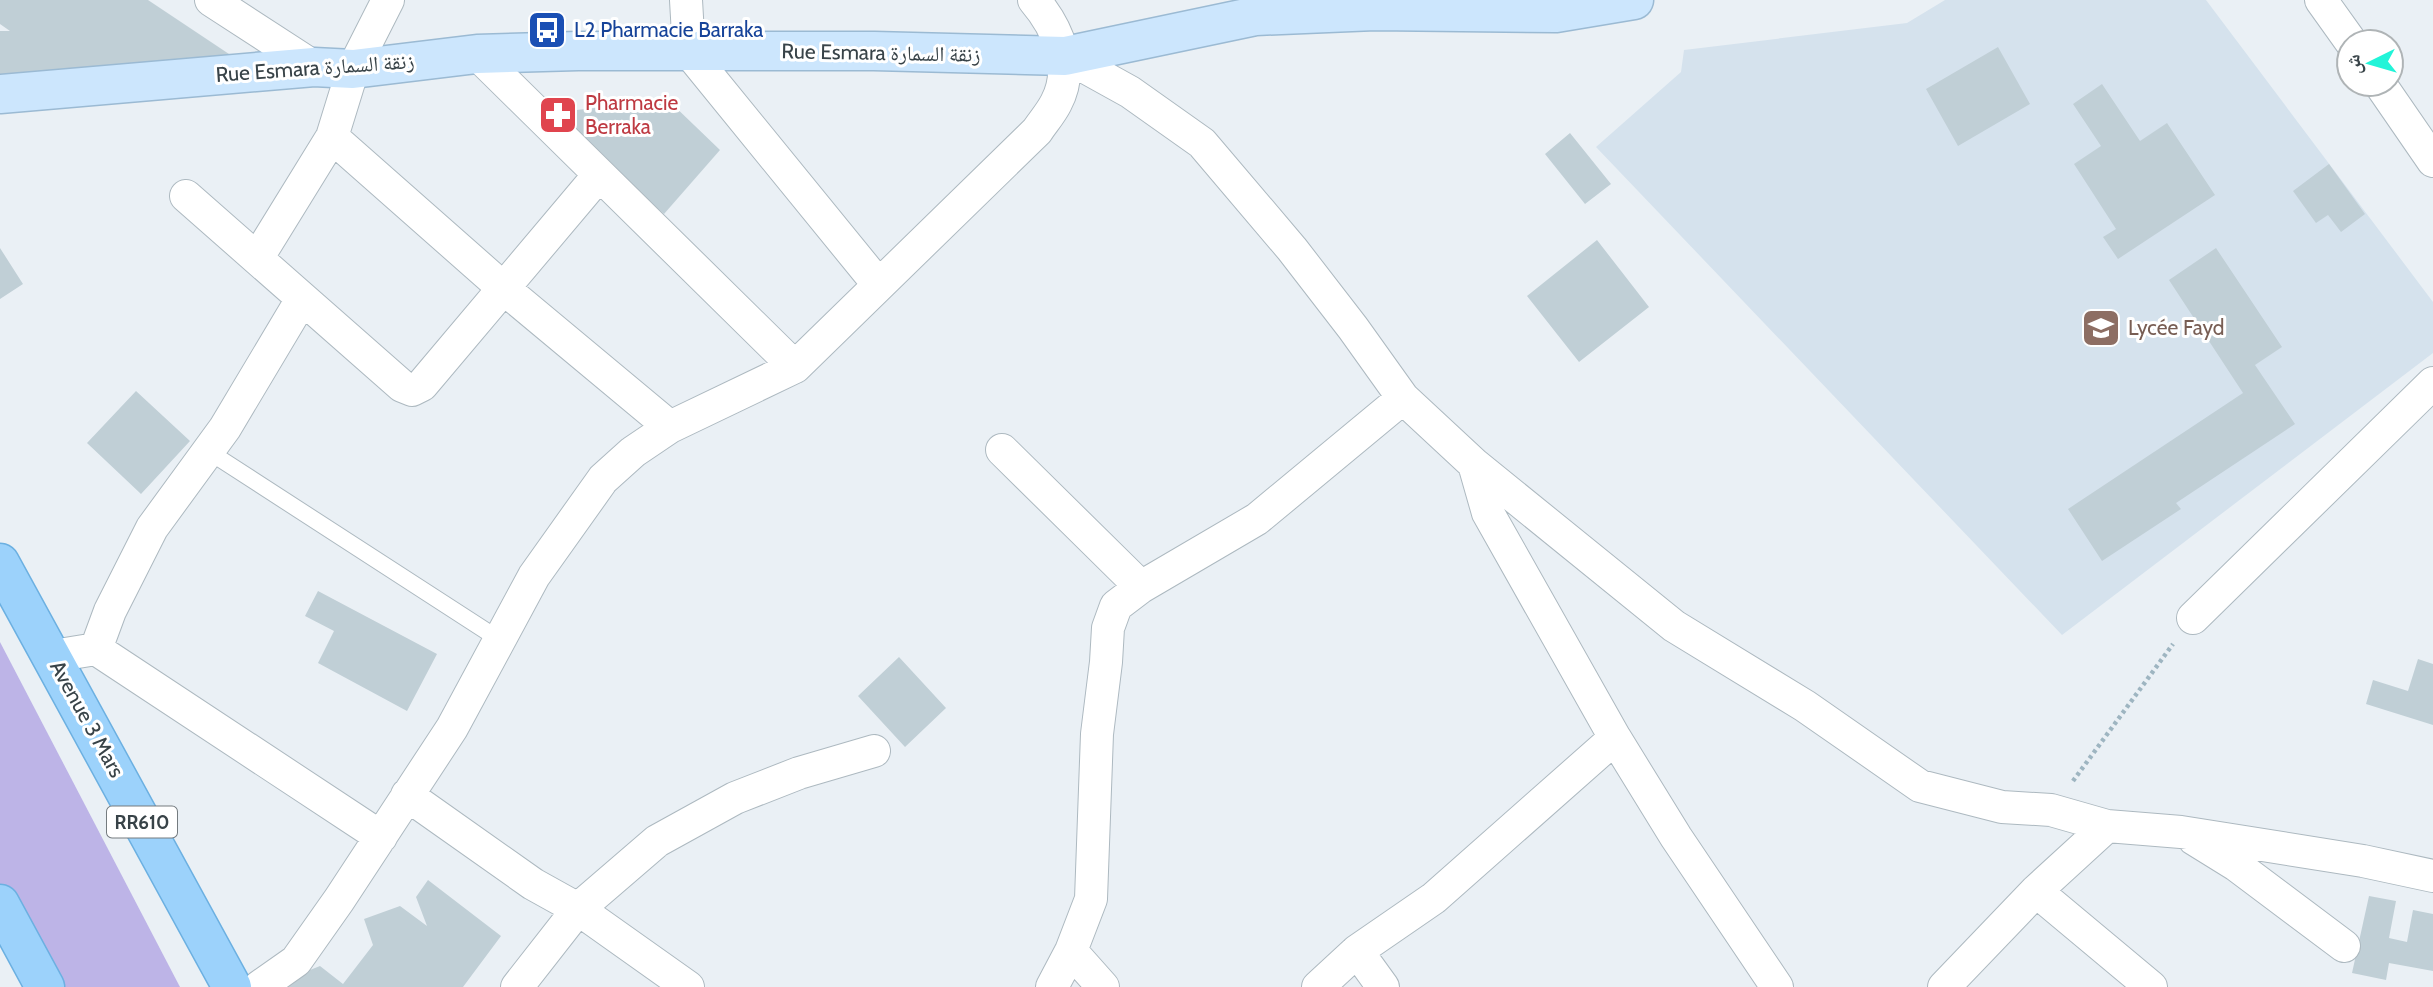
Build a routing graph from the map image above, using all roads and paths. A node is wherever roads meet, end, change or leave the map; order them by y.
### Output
1 (212, 0) edge
2 (388, 0) edge
3 (686, 0) edge
4 (1034, 0) edge
5 (1634, 0) edge
6 (2322, 0) edge
7 (1290, 7) edge
8 (2341, 28) edge
9 (689, 52) junction
10 (477, 54) junction
11 (1065, 56) junction
12 (314, 67) junction
13 (353, 69) junction
14 (0, 94) edge
15 (2390, 98) edge
16 (332, 137) junction
17 (2433, 161) edge
18 (599, 175) junction
19 (186, 196) dead end
20 (258, 257) junction
21 (878, 284) junction
22 (502, 287) junction
23 (302, 299) junction
24 (795, 367) junction
25 (2433, 383) edge
26 (1403, 398) junction
27 (670, 427) junction
28 (1002, 450) dead end
29 (208, 451) junction
30 (1474, 464) junction
31 (0, 563) edge
32 (1141, 587) junction
33 (2193, 618) joint
34 (500, 639) junction
35 (96, 649) junction
36 (53, 656) junction
37 (1615, 738) junction
38 (874, 751) dead end
39 (407, 795) junction
40 (2051, 810) junction
41 (2107, 826) junction
42 (2181, 832) junction
43 (381, 837) junction
44 (2433, 876) edge
45 (2036, 891) junction
46 (0, 904) edge
47 (578, 909) junction
48 (2344, 946) dead end
49 (1071, 951) junction
50 (1357, 951) junction
51 (1949, 985) edge
52 (45, 987) edge
53 (232, 987) edge
54 (259, 987) edge
55 (517, 987) edge
56 (688, 987) edge
57 (1052, 987) edge
58 (1103, 987) edge
59 (1318, 987) edge
60 (1383, 987) edge
61 (1777, 987) edge
62 (2151, 987) edge

1 - 12 street
2 - 13 street
3 - 9 street
4 - 11 street
5 - 7 street, Rue Esmara زنقة السمارة
6 - 8 street
7 - 11 street, Rue Esmara زنقة السمارة
9 - 10 street, Rue Esmara زنقة السمارة
9 - 11 street, Rue Esmara زنقة السمارة
9 - 21 street
10 - 13 street, Rue Esmara زنقة السمارة
10 - 18 street
11 - 21 street
11 - 26 street
12 - 13 street, Rue Esmara زنقة السمارة
12 - 14 street, Rue Esmara زنقة السمارة
13 - 16 street
15 - 17 street
16 - 20 street
16 - 22 street
18 - 22 street
18 - 24 street
19 - 20 street
20 - 23 street
21 - 24 street
22 - 23 street
22 - 27 street
23 - 29 street
24 - 27 street
25 - 33 street
26 - 30 street
26 - 32 street
27 - 34 street
28 - 32 street
29 - 34 lane
29 - 35 street
30 - 37 street
30 - 40 street
31 - 36 main road, Avenue 3 Mars / RR610
32 - 49 street
33 - 40 path
34 - 39 street
35 - 36 street
35 - 43 street
36 - 53 main road, Avenue 3 Mars / RR610
37 - 50 street
37 - 61 street
38 - 47 street
39 - 43 street
39 - 47 street
40 - 41 street
41 - 42 street
41 - 45 street
42 - 44 street
42 - 48 street
43 - 54 street
45 - 51 street
45 - 62 street
46 - 52 main road
47 - 55 street
47 - 56 street
49 - 57 street
49 - 58 street
50 - 59 street
50 - 60 street

